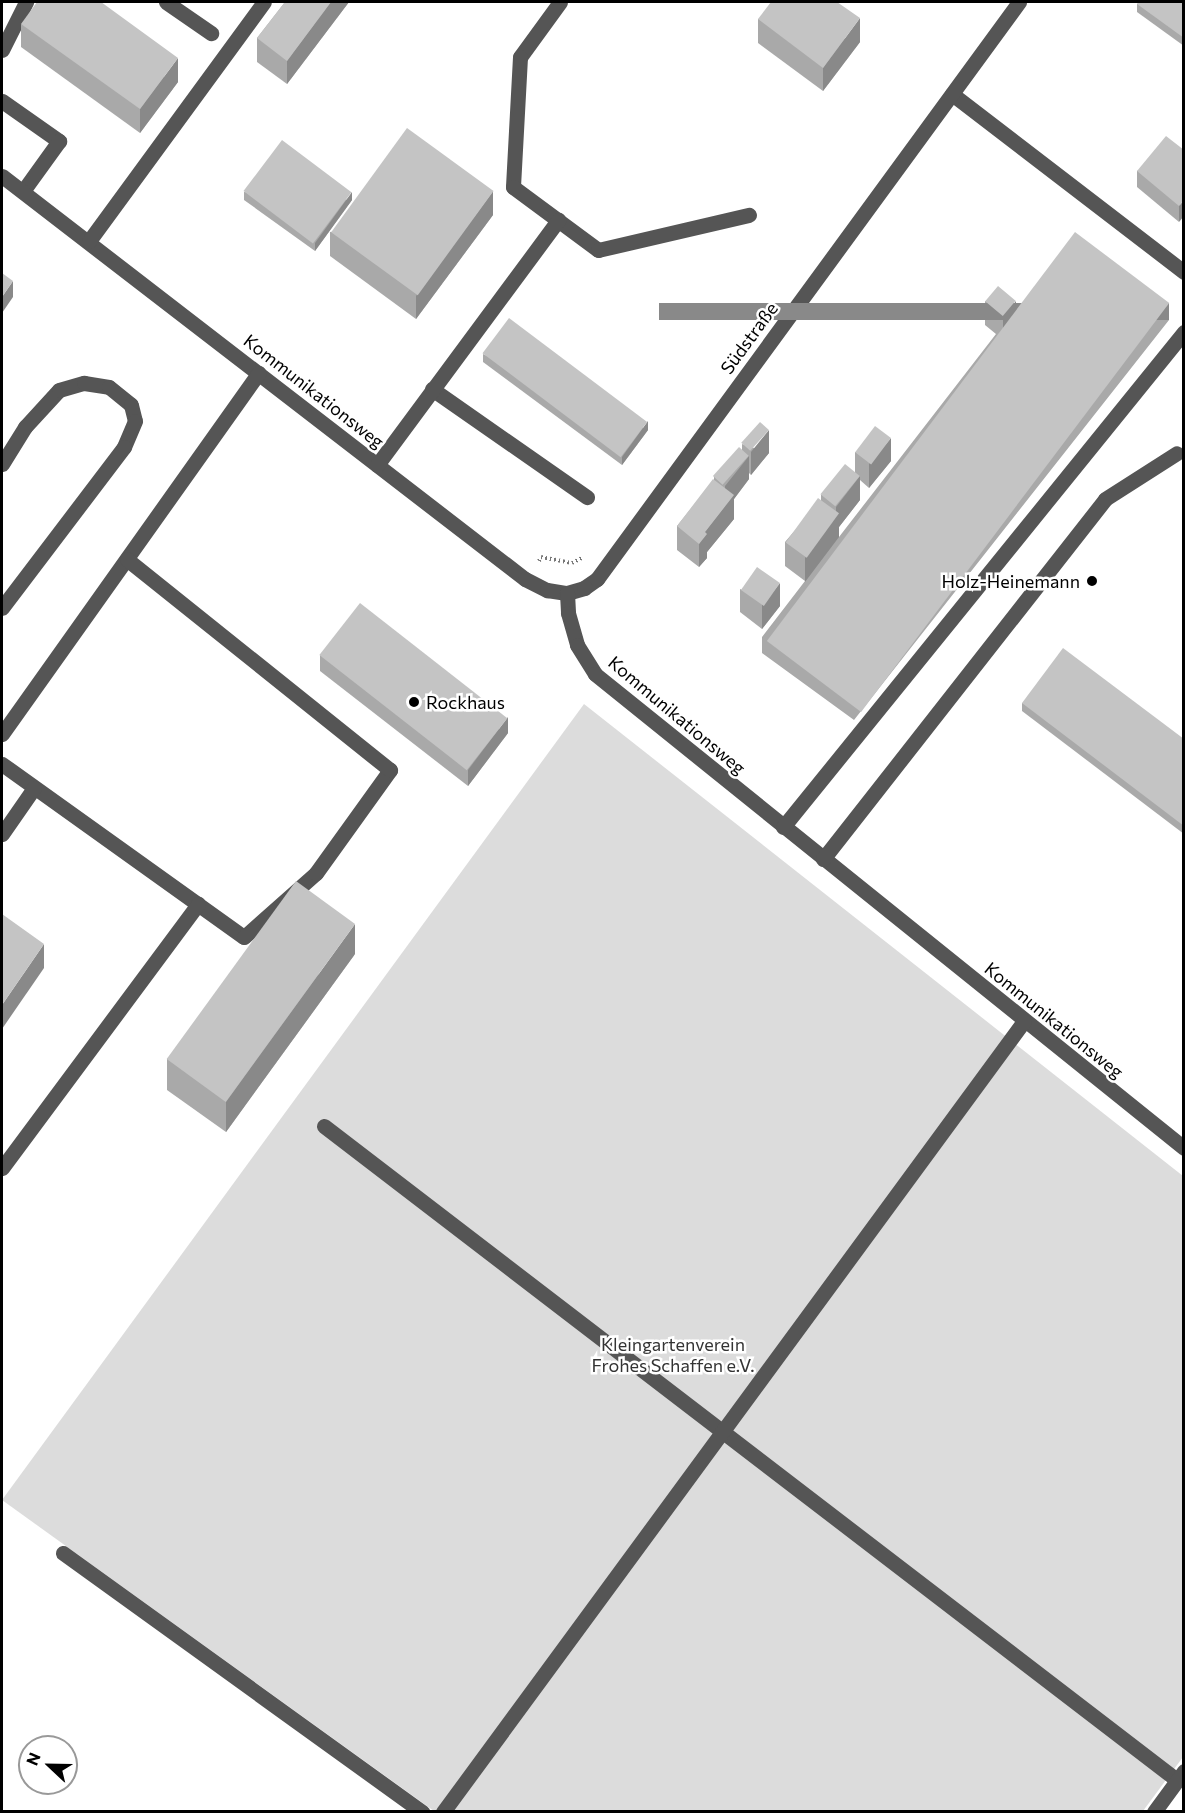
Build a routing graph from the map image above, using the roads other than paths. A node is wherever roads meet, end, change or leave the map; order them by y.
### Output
1 (26, 2) edge
2 (166, 2) edge
3 (264, 2) edge
4 (560, 2) edge
5 (1019, 2) edge
6 (211, 33) dead end
7 (2, 50) edge
8 (951, 94) junction
9 (2, 101) edge
10 (2, 176) edge
11 (23, 191) junction
12 (749, 215) dead end
13 (558, 220) junction
14 (89, 241) junction
15 (1184, 272) edge
16 (1184, 332) edge
17 (259, 374) junction
18 (432, 389) junction
19 (1177, 453) dead end
20 (2, 464) edge
21 (377, 465) junction
22 (587, 497) dead end
23 (127, 559) junction
24 (567, 592) junction
25 (2, 608) edge
26 (2, 734) edge
27 (2, 764) edge
28 (34, 788) junction
29 (783, 827) junction
30 (2, 834) edge
31 (823, 859) junction
32 (198, 904) junction
33 (1024, 1021) junction
34 (324, 1126) dead end
35 (1184, 1148) edge
36 (2, 1168) edge
37 (722, 1433) junction
38 (63, 1553) dead end
39 (1180, 1775) edge
40 (422, 1812) edge
41 (443, 1812) edge
42 (1154, 1812) edge

1 - 7 street
2 - 6 street
3 - 14 street
4 - 13 street
5 - 8 street, Südstraße
8 - 15 street
8 - 24 street, Südstraße
9 - 11 street
10 - 11 street, Kommunikationsweg
11 - 14 street, Kommunikationsweg
12 - 13 street
13 - 18 street
14 - 17 street, Kommunikationsweg
16 - 29 street
17 - 21 street, Kommunikationsweg
17 - 23 street
18 - 21 street
18 - 22 street
19 - 31 street
20 - 25 street
21 - 24 street, Kommunikationsweg
23 - 26 street
23 - 32 street
24 - 29 street, Kommunikationsweg
27 - 28 street
28 - 30 street
28 - 32 street
29 - 31 street, Kommunikationsweg
31 - 33 street, Kommunikationsweg
32 - 36 street
33 - 35 street, Kommunikationsweg
33 - 37 street
34 - 37 street
37 - 39 street
37 - 41 street
38 - 40 street
39 - 42 street

